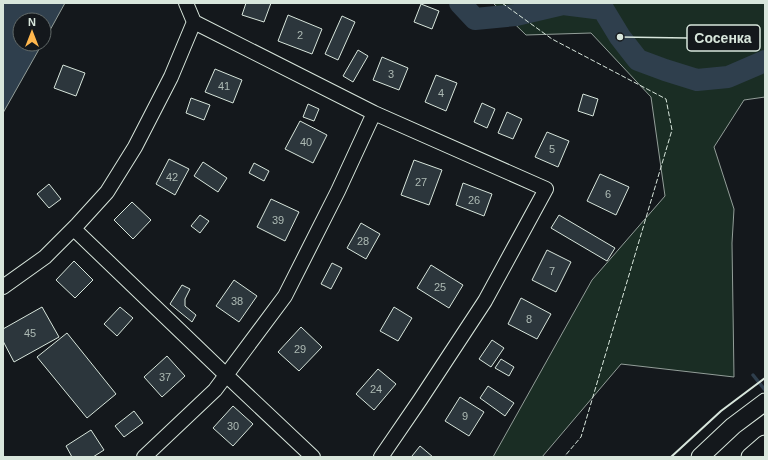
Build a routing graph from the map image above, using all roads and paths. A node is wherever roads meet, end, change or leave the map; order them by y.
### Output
1 (186, 3) edge
2 (194, 22) junction
3 (374, 113) junction
4 (74, 229) junction
5 (3, 287) edge
6 (226, 375) junction
7 (765, 402) edge
8 (765, 444) edge
9 (144, 457) edge
10 (313, 457) edge
11 (381, 457) edge
12 (700, 457) edge
13 (750, 457) edge

1 - 2 street
2 - 3 street
2 - 4 street
3 - 6 street
3 - 11 street
4 - 5 street
4 - 6 street
6 - 9 street
6 - 10 street
7 - 12 main road
8 - 13 main road

